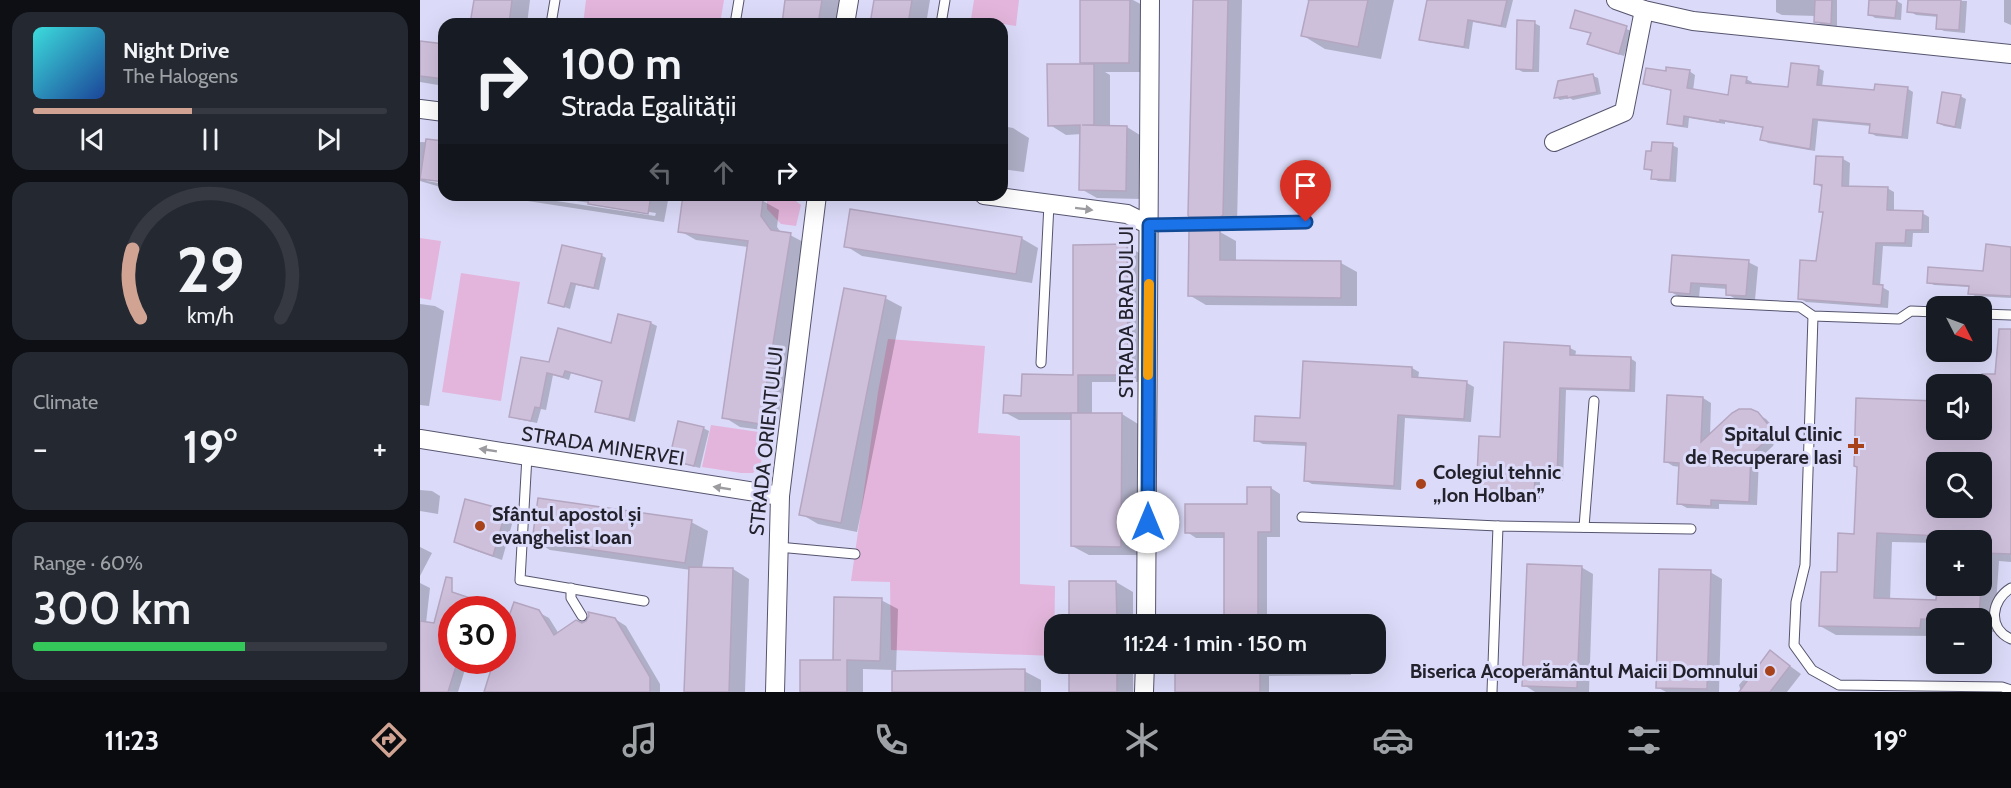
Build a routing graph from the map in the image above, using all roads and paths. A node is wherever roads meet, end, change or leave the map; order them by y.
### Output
1 (555, 0) edge
2 (738, 0) edge
3 (849, 0) edge
4 (945, 0) edge
5 (1150, 0) edge
6 (1616, 0) edge
7 (1644, 10) junction
8 (552, 18) edge
9 (736, 18) edge
10 (845, 18) edge
11 (942, 18) edge
12 (2011, 54) edge
13 (420, 109) edge
14 (438, 111) edge
15 (1554, 142) dead end
16 (1008, 198) edge
17 (816, 201) edge
18 (1049, 204) junction
19 (1306, 222) dead end
20 (1149, 225) junction
21 (1676, 300) dead end
22 (1926, 312) edge
23 (1992, 314) edge
24 (2011, 315) edge
25 (1813, 316) junction
26 (1041, 363) dead end
27 (1594, 402) dead end
28 (420, 439) edge
29 (527, 456) junction
30 (780, 496) junction
31 (1302, 518) dead end
32 (1498, 526) junction
33 (1584, 527) junction
34 (1691, 529) dead end
35 (778, 547) junction
36 (855, 554) dead end
37 (571, 588) junction
38 (2011, 588) edge
39 (644, 601) dead end
40 (1146, 614) edge
41 (582, 616) dead end
42 (2011, 639) edge
43 (1145, 674) edge
44 (2011, 690) edge
45 (775, 692) edge
46 (1144, 692) edge
47 (1491, 692) edge

1 - 8 lane
2 - 9 lane
3 - 10 street
4 - 11 lane
5 - 20 street, STRADA BRADULUI
6 - 7 street
7 - 12 street
7 - 15 street
13 - 14 street
16 - 18 street
17 - 30 street, STRADA ORIENTULUI
18 -> 20 street
18 - 26 lane
19 - 20 lane
20 - 40 street, STRADA BRADULUI
21 - 25 lane
22 - 25 lane
23 - 24 lane
25 - 44 lane
27 - 33 lane
29 -> 28 street, STRADA MINERVEI
30 -> 29 street, STRADA MINERVEI
29 - 37 lane
30 - 35 street, STRADA ORIENTULUI
31 - 32 lane
32 - 33 lane
32 - 47 lane
33 - 34 lane
35 - 36 lane
35 - 45 street, STRADA ORIENTULUI
37 - 39 lane
37 - 41 lane
38 - 42 lane
43 - 46 street

